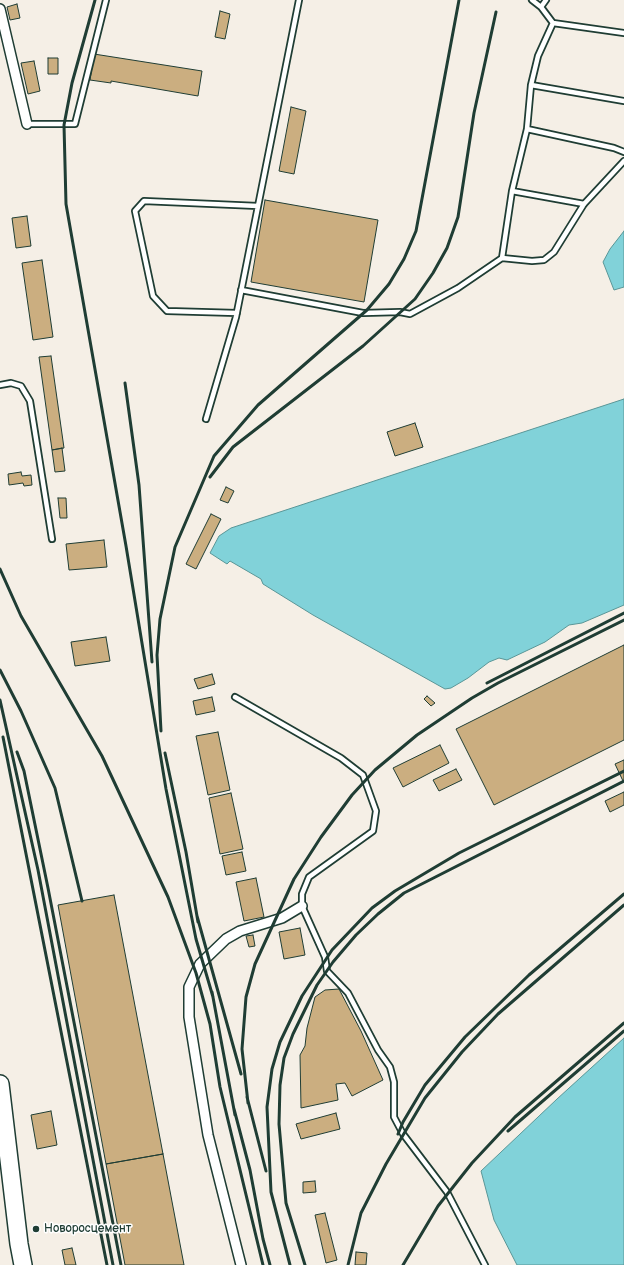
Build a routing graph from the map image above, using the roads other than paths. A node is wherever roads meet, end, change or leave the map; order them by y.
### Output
1 (106, 0) edge
2 (299, 0) edge
3 (532, 0) edge
4 (546, 0) edge
5 (541, 8) junction
6 (0, 9) edge
7 (554, 23) junction
8 (624, 33) edge
9 (531, 85) junction
10 (624, 101) edge
11 (27, 124) joint
12 (527, 130) junction
13 (624, 152) edge
14 (624, 161) edge
15 (512, 191) junction
16 (584, 204) junction
17 (258, 206) junction
18 (502, 258) junction
19 (241, 290) junction
20 (236, 313) junction
21 (0, 386) edge
22 (206, 420) dead end
23 (52, 539) dead end
24 (235, 697) dead end
25 (302, 906) junction
26 (1, 1095) edge
27 (23, 1265) edge
28 (241, 1265) edge
29 (485, 1265) edge

1 - 11 lane
2 - 17 lane
3 - 5 lane
4 - 5 lane
5 - 7 lane
6 - 11 street
7 - 8 lane
7 - 9 lane
9 - 10 lane
9 - 12 lane
12 - 13 lane
12 - 15 lane
14 - 16 lane
15 - 16 lane
15 - 18 lane
16 - 18 lane
17 - 19 lane
17 - 20 lane
18 - 19 lane
19 - 20 lane
20 - 22 lane
21 - 23 lane
24 - 25 lane
25 - 28 street
25 - 29 lane
26 - 27 highway

